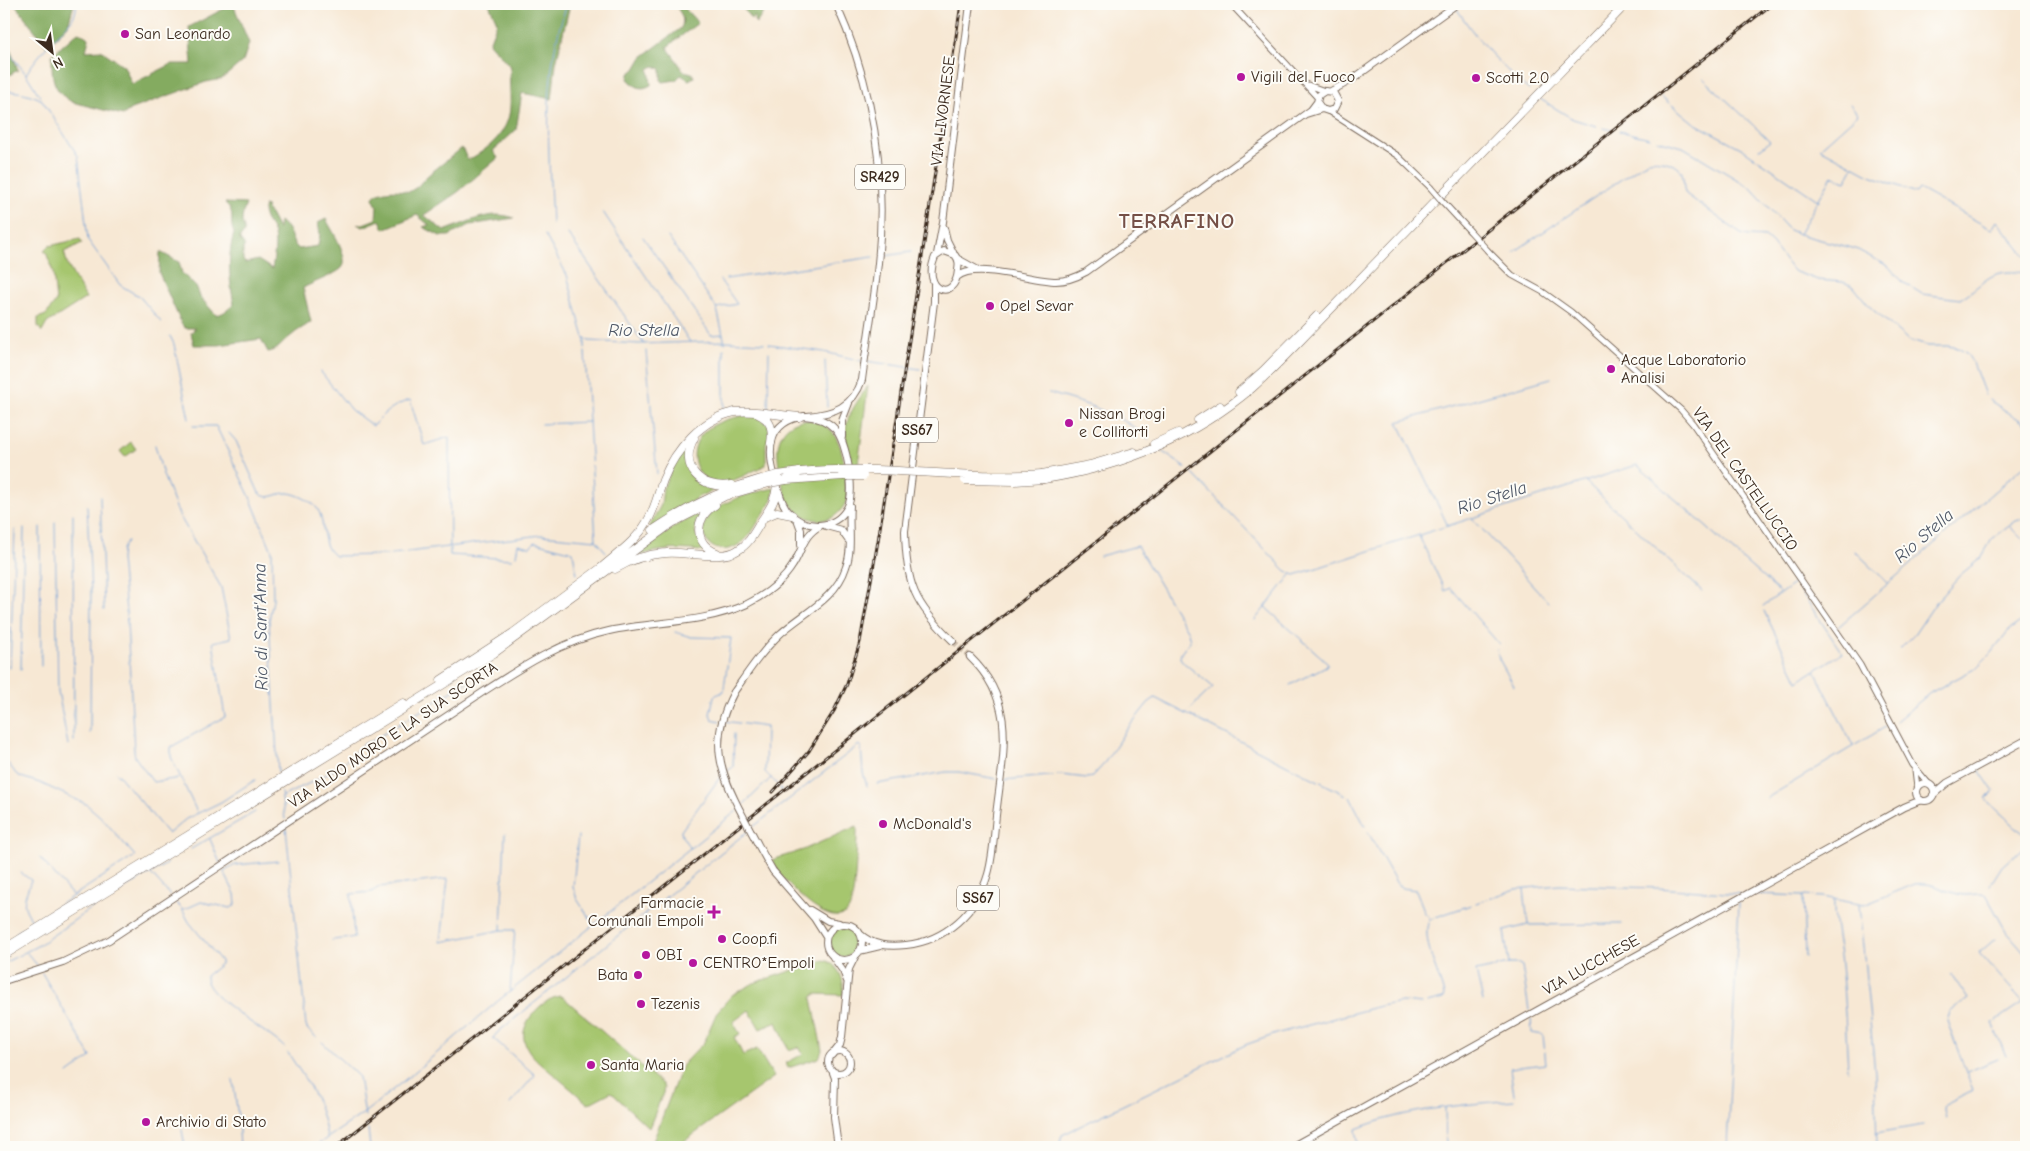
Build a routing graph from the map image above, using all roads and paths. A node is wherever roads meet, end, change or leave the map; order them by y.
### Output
1 (836, 4) edge
2 (970, 4) edge
3 (1231, 4) edge
4 (1457, 4) edge
5 (1619, 4) edge
6 (1626, 4) edge
7 (1350, 81) junction
8 (1307, 84) junction
9 (1328, 91) junction
10 (1318, 100) junction
11 (1337, 100) junction
12 (1325, 110) junction
13 (1301, 117) junction
14 (1342, 119) junction
15 (943, 222) junction
16 (953, 252) junction
17 (936, 254) junction
18 (958, 259) junction
19 (979, 271) junction
20 (958, 277) junction
21 (934, 284) junction
22 (946, 289) junction
23 (934, 302) junction
24 (851, 400) junction
25 (752, 412) junction
26 (803, 417) junction
27 (701, 428) junction
28 (842, 440) junction
29 (771, 443) junction
30 (1043, 476) junction
31 (768, 481) junction
32 (748, 488) junction
33 (850, 502) junction
34 (794, 517) junction
35 (762, 520) junction
36 (821, 526) junction
37 (849, 543) junction
38 (801, 546) junction
39 (721, 554) junction
40 (601, 568) junction
41 (587, 585) junction
42 (953, 641) tunnel mouth
43 (970, 657) tunnel mouth
44 (376, 723) junction
45 (2026, 740) edge
46 (347, 741) junction
47 (1913, 765) junction
48 (1928, 783) junction
49 (1947, 783) junction
50 (1916, 789) junction
51 (1934, 795) junction
52 (1921, 800) junction
53 (1904, 807) junction
54 (801, 904) junction
55 (840, 924) junction
56 (860, 934) junction
57 (826, 937) junction
58 (881, 945) junction
59 (4, 949) edge
60 (858, 953) junction
61 (4, 955) edge
62 (832, 956) junction
63 (4, 981) edge
64 (848, 984) junction
65 (842, 1038) junction
66 (832, 1055) junction
67 (847, 1055) junction
68 (832, 1070) junction
69 (845, 1071) junction
70 (836, 1087) junction
71 (838, 1147) edge
72 (1291, 1147) edge

1 - 24 main road, SR429
2 - 15 main road, VIA LIVORNESE / SS67
3 - 8 street
4 - 7 main road
5 - 30 highway
6 - 30 highway
7 - 9 main road
7 - 11 main road
8 - 9 street
8 - 10 street
9 - 10 main road
9 - 11 main road
10 - 12 main road
10 - 13 main road
11 - 12 main road
11 - 14 street
12 - 13 main road
12 - 14 street, VIA DEL CASTELLUCCIO
13 - 19 main road
14 - 47 street, VIA DEL CASTELLUCCIO, bridge
15 - 16 main road, VIA LIVORNESE / SS67
15 - 17 main road, VIA LIVORNESE / SS67
16 - 17 main road
16 - 18 main road, VIA LIVORNESE / SS67
17 - 21 main road, VIA LIVORNESE / SS67
18 - 19 main road
18 - 20 main road
19 - 20 main road
20 - 22 main road
21 - 22 main road
21 - 23 main road, VIA LIVORNESE / SS67
22 - 23 main road
23 - 42 main road, VIA LIVORNESE / SS67
24 - 26 main road
24 - 28 main road, SR429
25 - 26 highway
25 - 27 highway
25 - 29 highway
26 - 28 main road
26 - 29 main road
27 - 31 highway
27 - 40 highway
28 - 33 main road
29 - 31 main road
30 - 31 highway, bridge
30 - 31 highway, bridge
31 - 32 highway
31 - 34 main road
31 - 35 highway
31 - 40 highway
32 - 39 highway
32 - 41 highway
33 - 36 main road
33 - 37 main road
34 - 35 highway
34 - 36 main road
34 - 38 main road
35 - 39 highway
36 - 37 main road
36 - 38 main road, VIA ALDO MORO E LA SUA SCORTA
37 - 54 main road, bridge
38 - 63 main road, VIA ALDO MORO E LA SUA SCORTA
39 - 41 highway
40 - 44 highway
41 - 44 highway
43 - 58 main road, SS67
44 - 46 highway
45 - 49 main road, VIA LUCCHESE
46 - 59 highway
46 - 61 highway
47 - 48 street, VIA DEL CASTELLUCCIO
47 - 50 street, VIA DEL CASTELLUCCIO
48 - 49 main road, VIA LUCCHESE
48 - 50 main road, VIA LUCCHESE
48 - 51 main road
49 - 51 main road, VIA LUCCHESE
50 - 52 main road
50 - 53 main road, VIA LUCCHESE
51 - 52 main road, VIA LUCCHESE
52 - 53 main road, VIA LUCCHESE
53 - 72 main road, VIA LUCCHESE
54 - 55 main road
54 - 57 main road
55 - 56 main road, SS67
55 - 57 main road
56 - 58 main road, SS67
56 - 60 main road
57 - 62 main road
58 - 60 main road, SS67
60 - 62 main road, SS67
60 - 64 main road
62 - 64 main road
64 - 65 main road
65 - 66 main road
65 - 67 main road
66 - 67 main road
66 - 68 main road
67 - 69 main road
68 - 69 main road
68 - 70 main road
69 - 70 main road
70 - 71 main road

